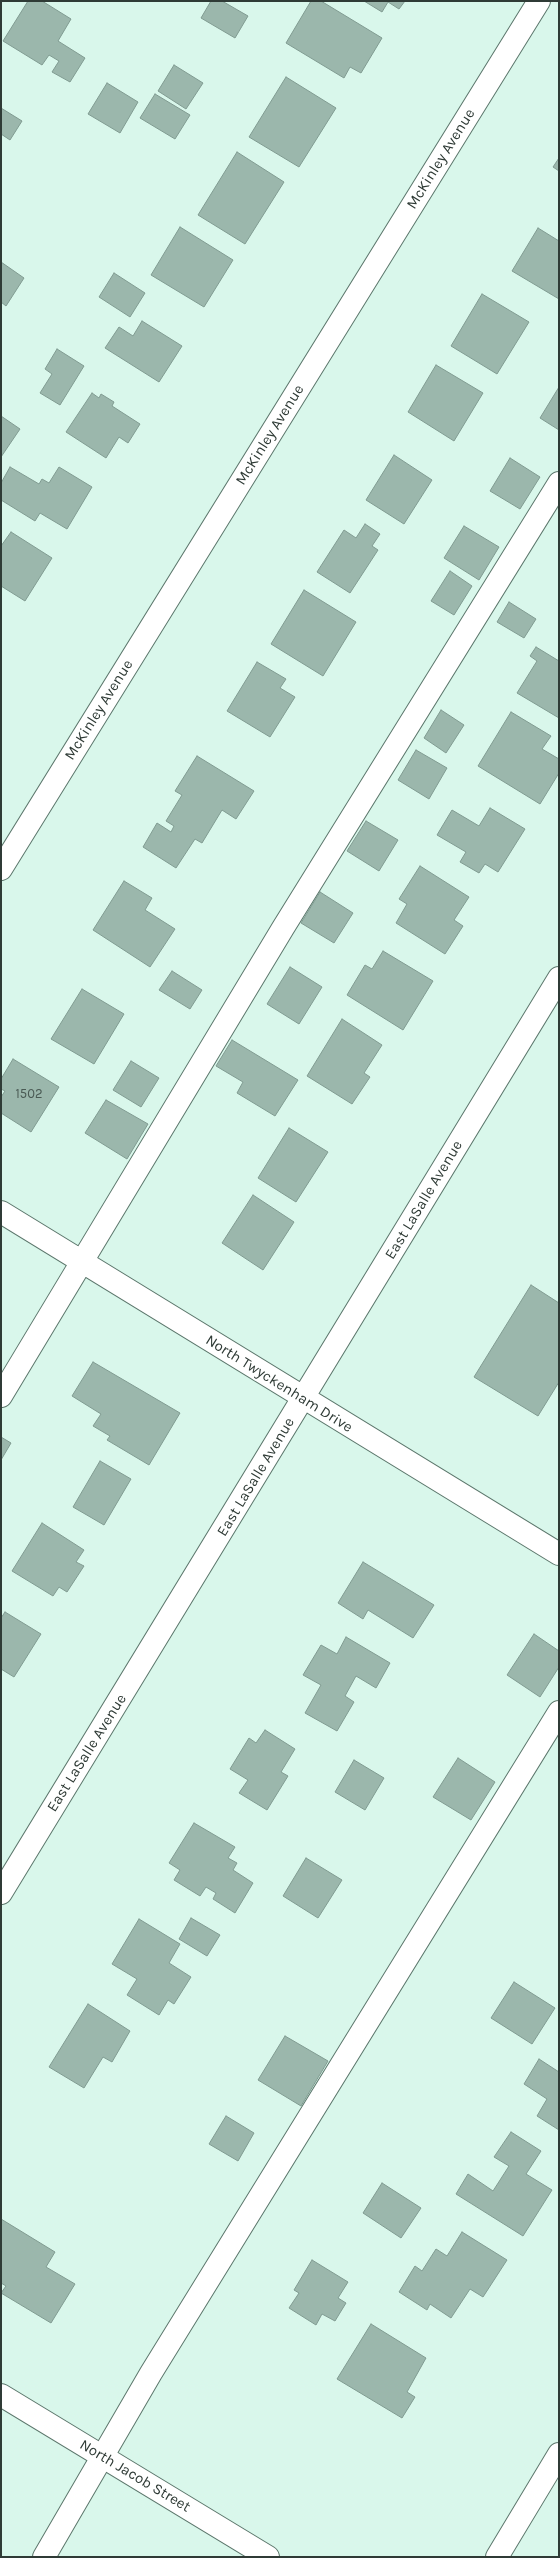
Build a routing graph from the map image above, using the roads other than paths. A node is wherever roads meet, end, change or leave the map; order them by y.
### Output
1 (539, 1) edge
2 (559, 483) edge
3 (1, 869) edge
4 (559, 978) edge
5 (1, 1212) edge
6 (82, 1262) junction
7 (1, 1396) edge
8 (303, 1399) junction
9 (559, 1554) edge
10 (559, 1712) edge
11 (1, 1893) edge
12 (1, 2395) edge
13 (559, 2454) edge
14 (104, 2457) junction
15 (44, 2557) edge
16 (268, 2557) edge
17 (496, 2557) edge

1 - 3 street, McKinley Avenue
2 - 6 street
4 - 8 street, East LaSalle Avenue
5 - 6 street, North Twyckenham Drive
6 - 7 street
6 - 8 street, North Twyckenham Drive
8 - 9 street, North Twyckenham Drive
8 - 11 street, East LaSalle Avenue
10 - 14 street
12 - 14 street, North Jacob Street
13 - 17 street
14 - 15 street
14 - 16 street, North Jacob Street

